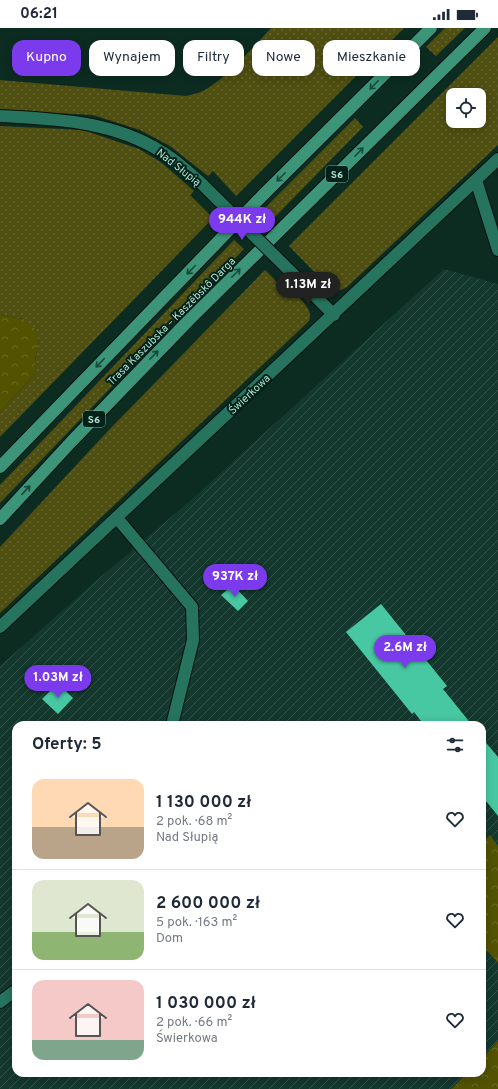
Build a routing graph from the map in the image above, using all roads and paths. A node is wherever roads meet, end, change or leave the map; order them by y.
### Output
1 (431, 28) edge
2 (485, 28) edge
3 (0, 116) edge
4 (498, 160) edge
5 (476, 180) junction
6 (498, 250) edge
7 (334, 315) junction
8 (0, 467) edge
9 (117, 518) junction
10 (0, 519) edge
11 (0, 627) edge
12 (173, 721) edge
13 (12, 993) edge
14 (0, 1002) edge

1 -> 8 highway, Trasa Kaszubska – Kaszëbskô Darga
10 -> 2 highway, Trasa Kaszubska – Kaszëbskô Darga / S6
3 - 7 street, Nad Słupią, bridge
4 - 5 street, Świerkowa
5 - 6 street
5 - 7 street, Świerkowa
7 - 9 street, Świerkowa
9 - 11 street, Świerkowa
9 - 12 street
13 - 14 street

